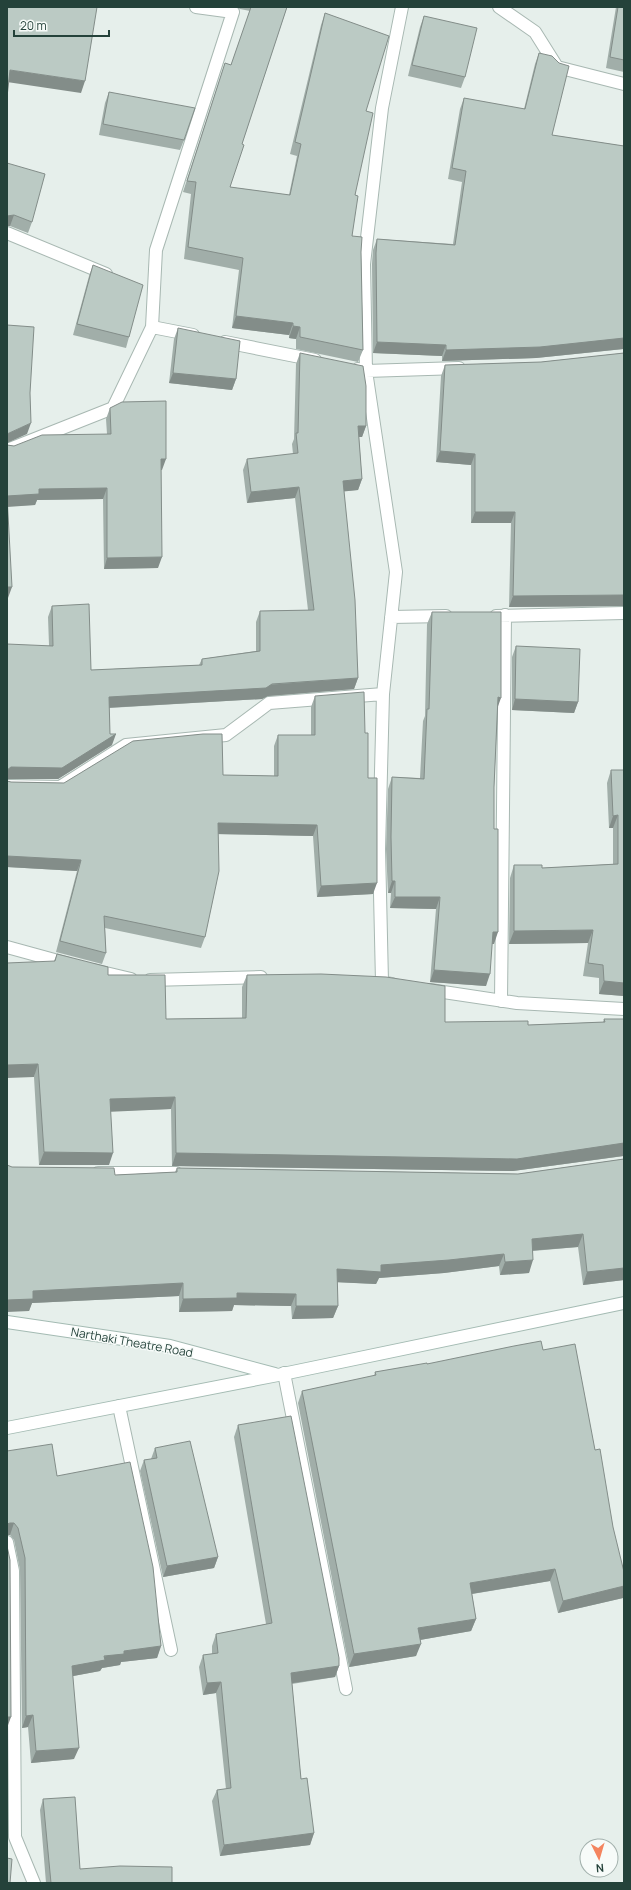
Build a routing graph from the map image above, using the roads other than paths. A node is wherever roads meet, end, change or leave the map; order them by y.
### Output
1 (196, 7) edge
2 (402, 7) edge
3 (499, 7) edge
4 (624, 84) edge
5 (7, 233) edge
6 (117, 278) edge
7 (139, 287) edge
8 (153, 293) junction
9 (152, 327) junction
10 (328, 363) edge
11 (344, 366) edge
12 (467, 368) edge
13 (366, 371) junction
14 (7, 450) edge
15 (624, 613) edge
16 (505, 615) junction
17 (459, 616) edge
18 (482, 616) edge
19 (391, 617) junction
20 (382, 694) junction
21 (7, 786) edge
22 (7, 947) edge
23 (269, 978) edge
24 (367, 982) edge
25 (382, 982) junction
26 (405, 986) edge
27 (420, 988) edge
28 (501, 1001) junction
29 (624, 1009) edge
30 (86, 1172) edge
31 (189, 1173) edge
32 (624, 1303) edge
33 (7, 1322) edge
34 (281, 1374) junction
35 (119, 1406) junction
36 (7, 1428) edge
37 (7, 1542) edge
38 (171, 1650) dead end
39 (346, 1688) dead end
40 (34, 1883) edge

1 - 8 street
2 - 13 street
3 - 4 street
5 - 6 street
7 - 8 street
8 - 9 street
9 - 10 street
9 - 14 street
11 - 13 street
12 - 13 street
13 - 19 street
15 - 16 street
16 - 18 street
16 - 28 street
17 - 19 street
19 - 20 street
20 - 21 street
20 - 25 street
22 - 23 street
24 - 25 street
25 - 26 street
27 - 28 street
28 - 29 street
30 - 31 street
32 - 34 street
33 - 34 street, Narthaki Theatre Road
34 - 35 street
34 - 39 street
35 - 36 street
35 - 38 street
37 - 40 street

